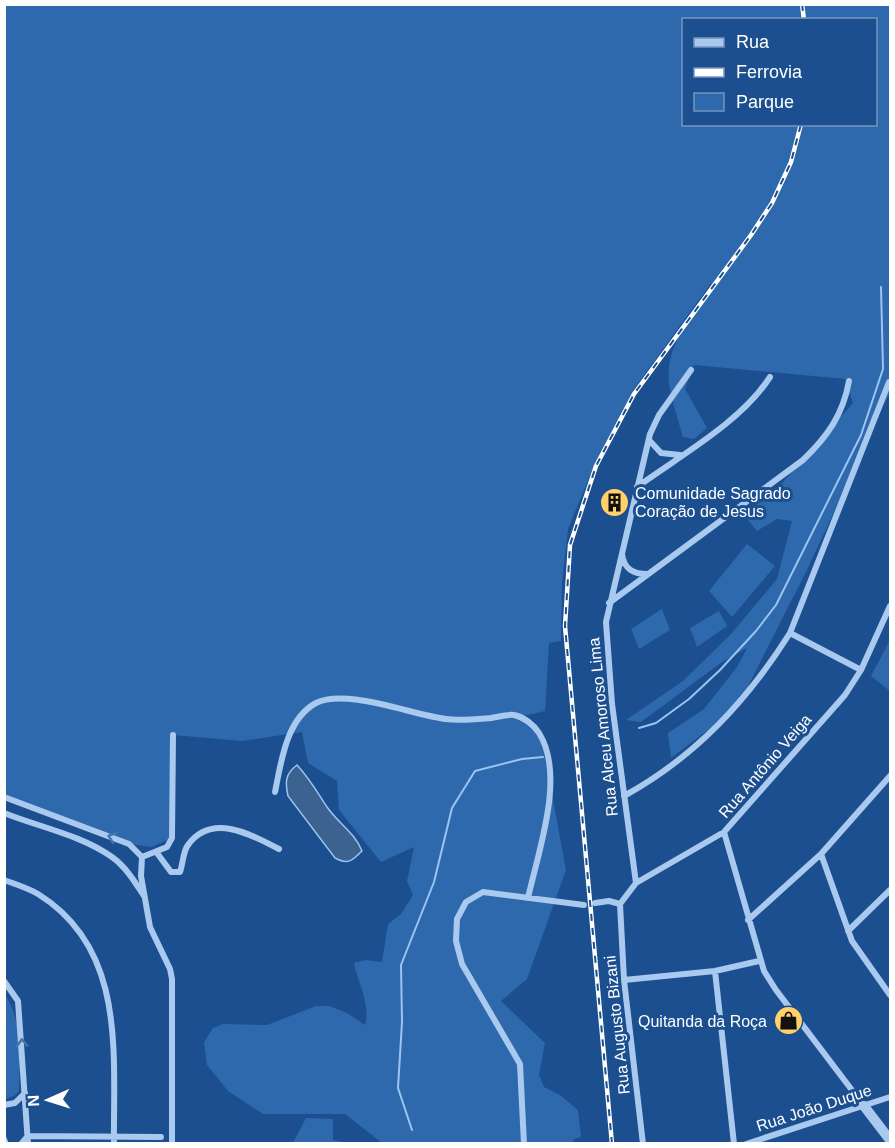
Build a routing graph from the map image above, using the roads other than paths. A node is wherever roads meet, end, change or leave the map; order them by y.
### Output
1 (691, 370) dead end
2 (770, 377) dead end
3 (849, 381) dead end
4 (889, 382) edge
5 (649, 440) junction
6 (681, 455) junction
7 (637, 487) junction
8 (622, 550) junction
9 (649, 574) junction
10 (609, 603) junction
11 (891, 606) edge
12 (790, 633) junction
13 (861, 670) junction
14 (173, 735) dead end
15 (891, 776) edge
16 (274, 792) dead end
17 (624, 796) junction
18 (4, 797) edge
19 (4, 813) edge
20 (724, 832) junction
21 (279, 849) dead end
22 (157, 853) junction
23 (821, 854) junction
24 (142, 857) junction
25 (4, 880) edge
26 (636, 883) junction
27 (891, 890) edge
28 (146, 898) junction
29 (528, 898) junction
30 (595, 903) dead end
31 (584, 904) dead end
32 (620, 904) junction
33 (748, 920) junction
34 (848, 931) junction
35 (759, 961) junction
36 (715, 971) junction
37 (624, 980) junction
38 (4, 981) edge
39 (891, 994) edge
40 (25, 1093) junction
41 (891, 1097) edge
42 (4, 1105) edge
43 (864, 1106) junction
44 (160, 1137) dead end
45 (4, 1139) edge
46 (28, 1140) edge
47 (114, 1140) edge
48 (891, 1140) edge
49 (6, 1143) edge
50 (21, 1143) edge
51 (172, 1143) edge
52 (524, 1143) edge
53 (643, 1143) edge
54 (734, 1143) edge
55 (746, 1143) edge

1 - 5 street, Rua Alceu Amoroso Lima
2 - 6 street
3 - 9 street
4 - 12 street
5 - 6 street
5 - 7 street, Rua Alceu Amoroso Lima
6 - 7 street
7 - 8 street, Rua Alceu Amoroso Lima
8 - 9 street
8 - 10 street, Rua Alceu Amoroso Lima
9 - 10 street
10 - 17 street, Rua Alceu Amoroso Lima
11 - 13 street, Rua Antônio Veiga
12 - 13 street
12 - 17 street
13 - 20 street, Rua Antônio Veiga
14 - 22 street
15 - 23 street
16 - 29 street
17 - 26 street, Rua Alceu Amoroso Lima
24 -> 18 street
19 - 28 street
20 - 26 street, Rua Antônio Veiga
20 - 33 street
21 - 22 street
22 - 24 street
23 - 33 street
23 - 34 street
24 - 28 street
25 - 47 street
26 - 32 street, Rua Antônio Veiga
27 - 34 street
28 - 51 street
29 - 31 street
29 - 52 street
30 - 32 street
32 - 37 street, Rua Augusto Bizani
33 - 35 street
34 - 39 street
35 - 36 street
35 - 43 street
36 - 37 street
36 - 54 street
37 - 53 street, Rua Augusto Bizani
40 -> 38 street
40 - 42 street
40 - 46 street
41 - 43 street, Rua João Duque
43 - 48 street
43 - 55 street, Rua João Duque
44 - 47 street
45 - 49 street
46 - 47 street
46 - 50 street

